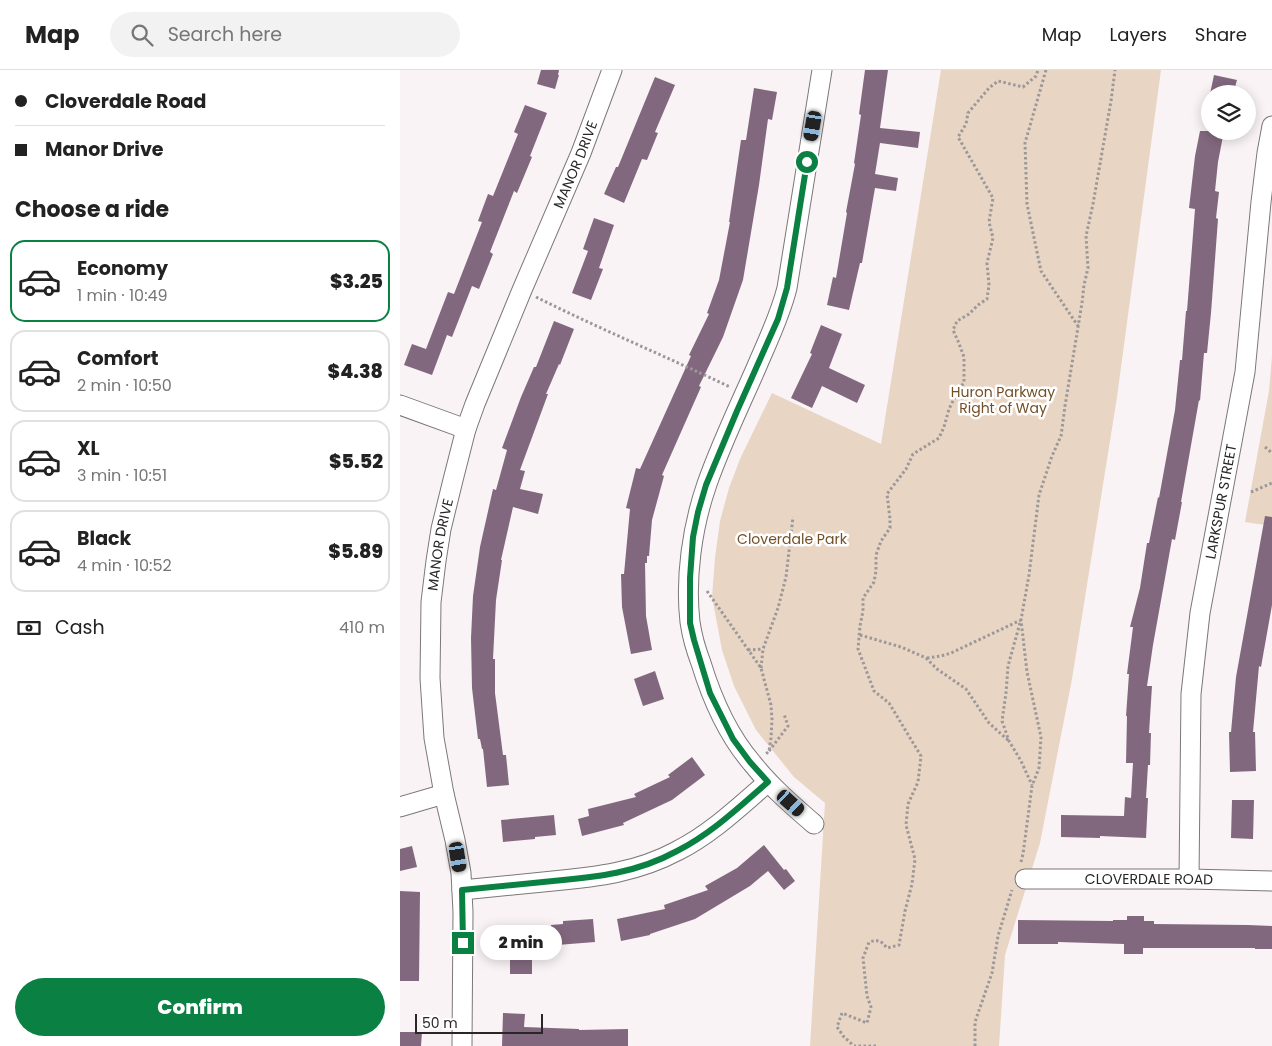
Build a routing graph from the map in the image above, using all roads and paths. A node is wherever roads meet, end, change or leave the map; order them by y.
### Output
1 (612, 70) edge
2 (822, 70) edge
3 (1038, 70) edge
4 (1046, 70) edge
5 (1115, 70) edge
6 (1272, 126) edge
7 (522, 290) junction
8 (1078, 327) junction
9 (733, 388) dead end
10 (400, 405) edge
11 (466, 429) junction
12 (1265, 447) dead end
13 (1272, 453) edge
14 (1272, 483) edge
15 (1251, 492) dead end
16 (793, 517) dead end
17 (707, 591) dead end
18 (1021, 620) junction
19 (860, 635) junction
20 (763, 649) junction
21 (748, 650) junction
22 (926, 658) junction
23 (761, 668) junction
24 (784, 714) dead end
25 (1009, 741) junction
26 (769, 751) junction
27 (764, 756) dead end
28 (768, 782) junction
29 (1032, 786) junction
30 (444, 794) junction
31 (400, 807) edge
32 (814, 824) dead end
33 (1020, 875) junction
34 (1189, 879) junction
35 (1272, 881) edge
36 (462, 890) junction
37 (462, 1046) edge
38 (876, 1046) edge
39 (976, 1046) edge

1 - 7 street, MANOR DRIVE
2 - 28 street
3 - 19 path
4 - 8 path
5 - 8 path
6 - 34 street, LARKSPUR STREET
7 - 9 path
7 - 11 street, MANOR DRIVE
8 - 18 path
10 - 11 street
11 - 30 street, MANOR DRIVE
12 - 13 path
14 - 15 path
16 - 20 path
17 - 21 path
18 - 22 path
18 - 25 path
18 - 29 path
19 - 22 path
19 - 38 path
20 - 21 path
20 - 23 path
21 - 23 path
22 - 25 path
23 - 26 path
24 - 26 path
25 - 29 path
26 - 27 path
28 - 32 street
28 - 36 street
29 - 33 path
30 - 31 street
30 - 36 street, MANOR DRIVE
33 - 34 street, CLOVERDALE ROAD
33 - 39 path
34 - 35 street, CLOVERDALE ROAD
36 - 37 street, MANOR DRIVE

